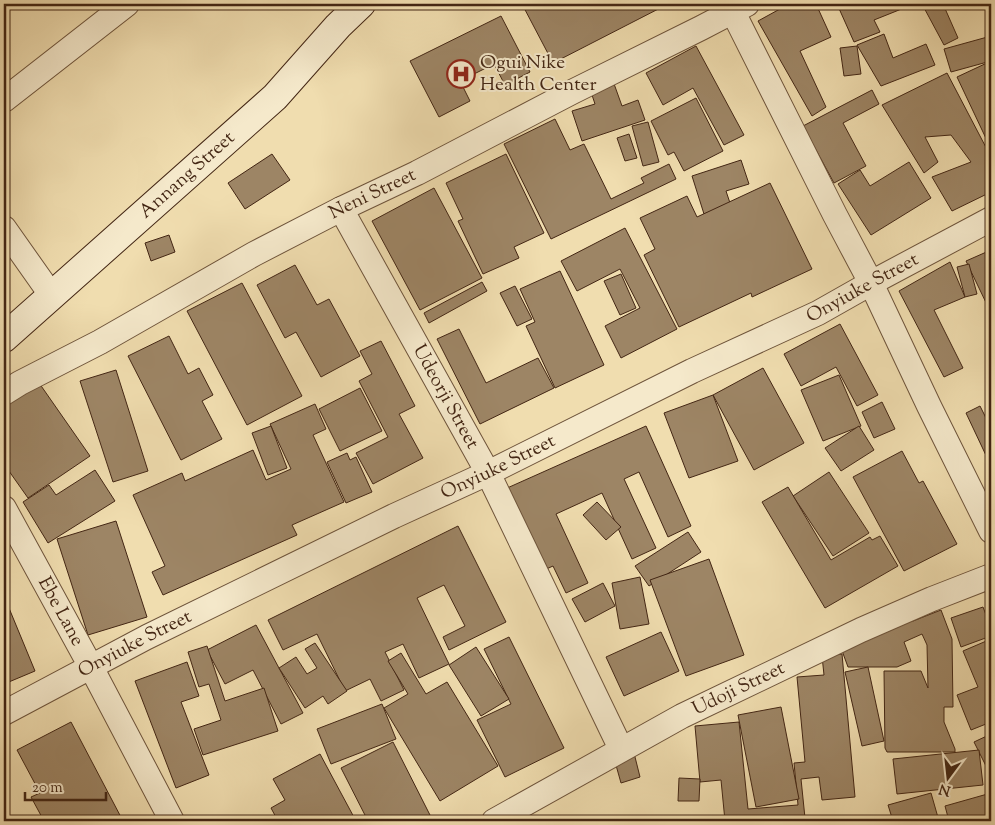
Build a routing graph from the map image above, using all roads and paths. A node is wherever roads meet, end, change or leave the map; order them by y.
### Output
1 (127, 4) edge
2 (362, 4) edge
3 (737, 6) edge
4 (4, 100) edge
5 (341, 209) junction
6 (991, 219) edge
7 (4, 228) edge
8 (871, 283) junction
9 (52, 296) junction
10 (4, 338) edge
11 (4, 393) edge
12 (488, 473) junction
13 (4, 508) edge
14 (991, 531) edge
15 (991, 576) edge
16 (91, 667) junction
17 (4, 713) edge
18 (621, 749) junction
19 (172, 821) edge
20 (494, 821) edge

1 - 4 street
2 - 9 main road, Annang Street
3 - 5 street, Neni Street
3 - 8 street
5 - 11 street, Neni Street
5 - 12 street, Udeorji Street
6 - 8 street, Onyiuke Street
7 - 9 street
8 - 12 street, Onyiuke Street
8 - 14 street
9 - 10 main road, Annang Street
12 - 16 street, Onyiuke Street
12 - 18 street, Udeorji Street
13 - 16 street, Ebe Lane
15 - 18 street, Udoji Street
16 - 17 street, Onyiuke Street
16 - 19 street, Ebe Lane
18 - 20 street, Udoji Street

